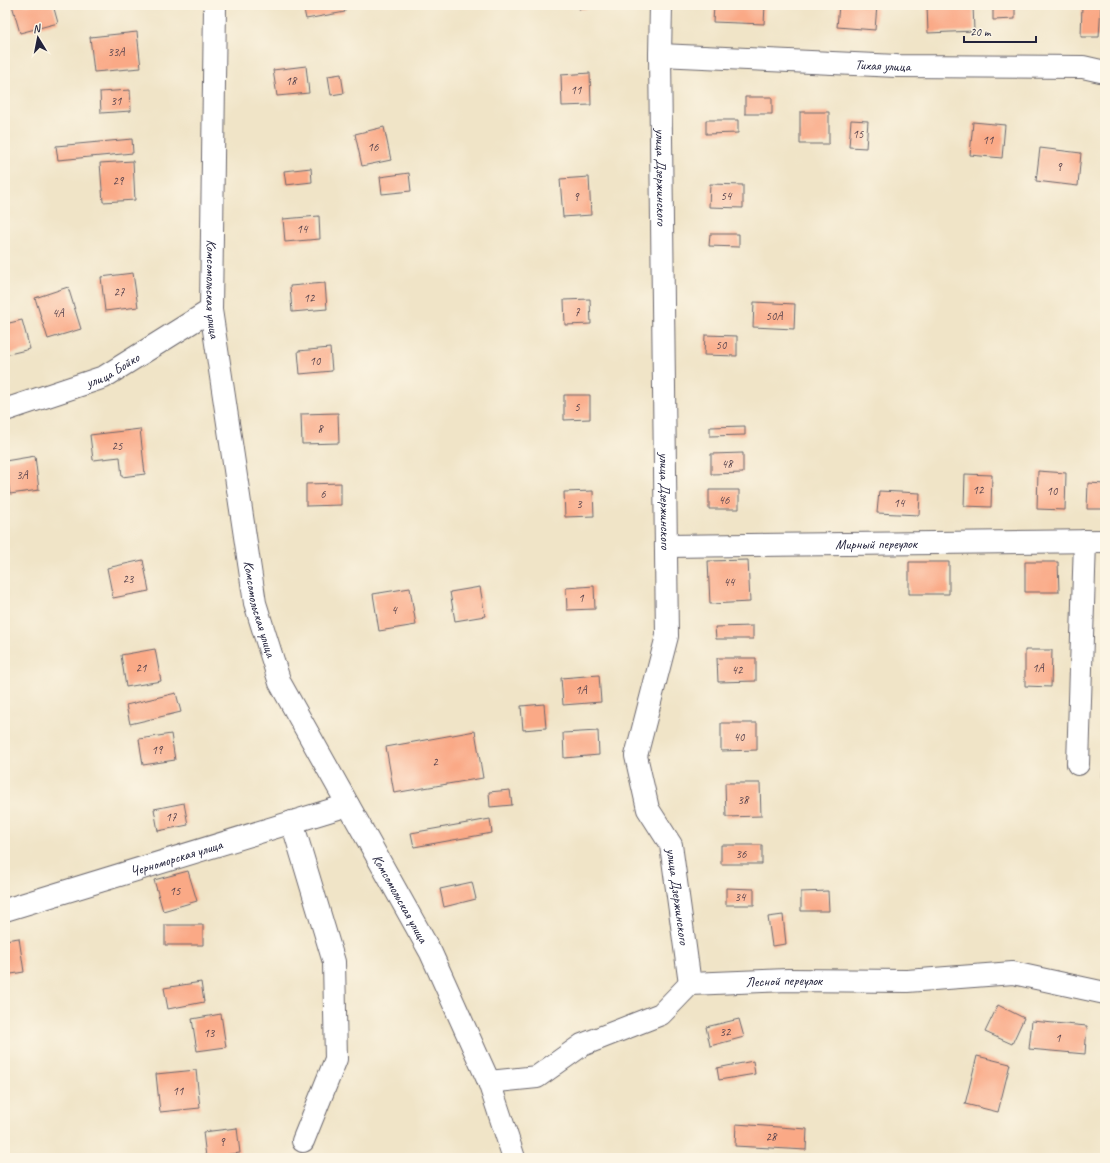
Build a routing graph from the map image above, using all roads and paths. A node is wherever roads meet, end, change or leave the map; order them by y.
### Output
1 (215, 5) edge
2 (661, 5) edge
3 (660, 55) junction
4 (1105, 72) edge
5 (211, 310) junction
6 (5, 410) edge
7 (1095, 541) edge
8 (666, 546) junction
9 (1078, 764) dead end
10 (348, 805) junction
11 (292, 822) junction
12 (5, 910) edge
13 (690, 984) junction
14 (1105, 993) edge
15 (489, 1082) junction
16 (303, 1140) dead end
17 (514, 1158) edge

1 - 5 street, Комсомольская улица
2 - 3 street, улица Дзержинского
3 - 4 street, Тихая улица
3 - 8 street, улица Дзержинского
5 - 6 street, улица Бойко
5 - 10 street, Комсомольская улица
7 - 8 street, Мирный переулок
7 - 9 street, Мирный переулок
8 - 13 street, улица Дзержинского
10 - 11 street, Черноморская улица
10 - 15 street, Комсомольская улица
11 - 12 street, Черноморская улица
11 - 16 street
13 - 14 street, Лесной переулок
13 - 15 street
15 - 17 street, Комсомольская улица

